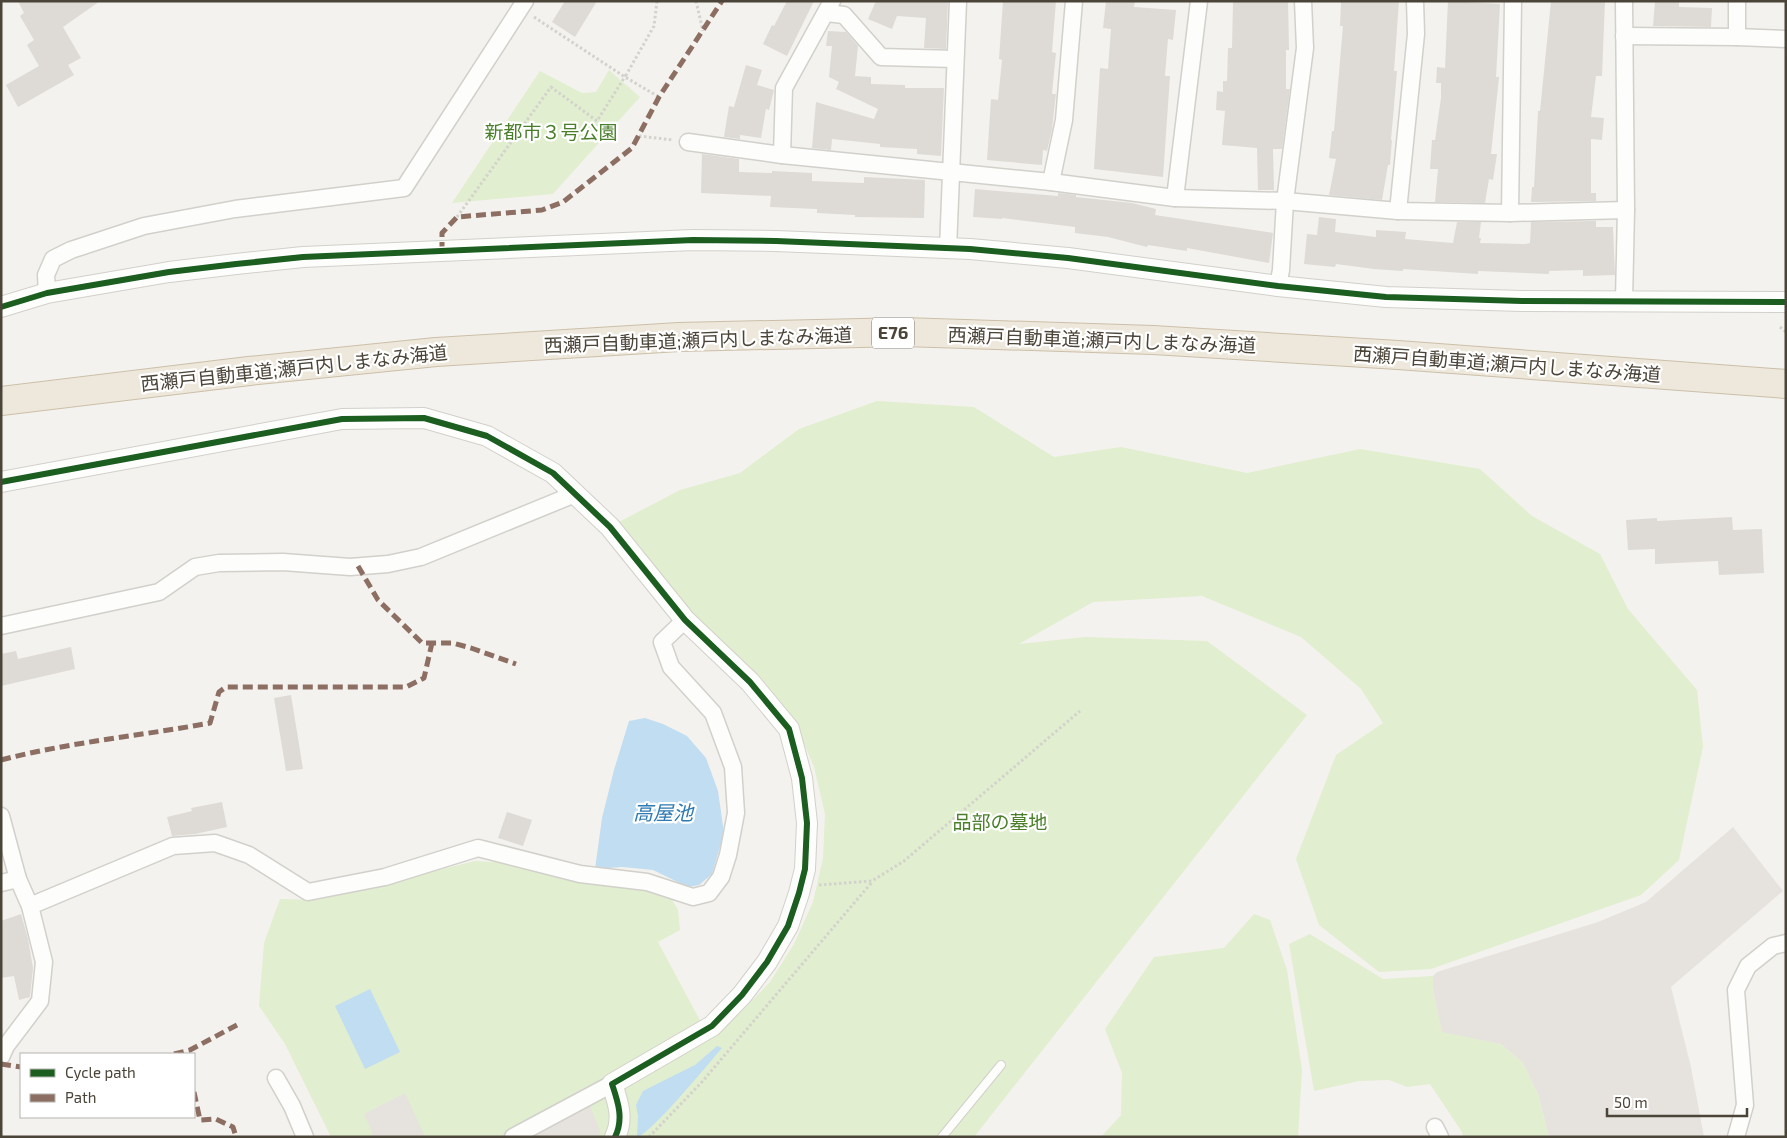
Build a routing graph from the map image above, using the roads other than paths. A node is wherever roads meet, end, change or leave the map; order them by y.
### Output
1 (958, 1) edge
2 (1074, 1) edge
3 (1199, 1) edge
4 (1303, 1) edge
5 (1415, 1) edge
6 (1513, 1) edge
7 (1624, 1) edge
8 (1737, 1) edge
9 (523, 5) edge
10 (829, 7) edge
11 (1624, 36) junction
12 (1737, 37) junction
13 (1786, 39) edge
14 (955, 59) junction
15 (688, 142) road end
16 (782, 155) junction
17 (950, 173) junction
18 (1051, 182) junction
19 (1175, 198) junction
20 (1285, 201) junction
21 (1626, 210) junction
22 (1398, 211) junction
23 (1510, 213) junction
24 (948, 249) junction
25 (1278, 286) junction
26 (47, 293) junction
27 (1624, 300) junction
28 (1786, 302) edge
29 (1, 307) edge
30 (1786, 384) edge
31 (1, 401) edge
32 (1, 482) edge
33 (575, 494) junction
34 (684, 620) junction
35 (1, 626) edge
36 (1, 816) edge
37 (18, 879) junction
38 (1, 882) edge
39 (30, 906) junction
40 (1786, 944) edge
41 (1, 1056) edge
42 (1001, 1065) dead end
43 (276, 1078) dead end
44 (612, 1084) junction
45 (305, 1137) edge
46 (513, 1137) edge
47 (615, 1137) edge
48 (942, 1137) edge
49 (1736, 1137) edge

1 - 14 street
2 - 18 street
3 - 19 street
4 - 20 street
5 - 22 street
6 - 23 street
7 - 11 street
8 - 12 street
9 - 26 street
10 - 14 street
10 - 16 street
11 - 12 street
11 - 21 street
12 - 13 street
14 - 17 street
15 - 16 street
16 - 17 street
17 - 18 street
17 - 24 street
18 - 19 street
19 - 20 street
20 - 22 street
20 - 25 street
21 - 23 street
21 - 27 street
22 - 23 street
24 - 25 street
24 - 26 street
25 - 27 street
26 - 29 street
27 - 28 street
30 - 31 highway, 西瀬戸自動車道;瀬戸内しまなみ海道 / E76
32 - 33 street
33 - 34 street
33 - 35 street
34 - 39 street
34 - 44 street
36 - 37 street
37 - 38 street
37 - 39 street
39 - 41 street
40 - 49 street
42 - 48 lane
43 - 45 street
44 - 46 street
44 - 47 street

